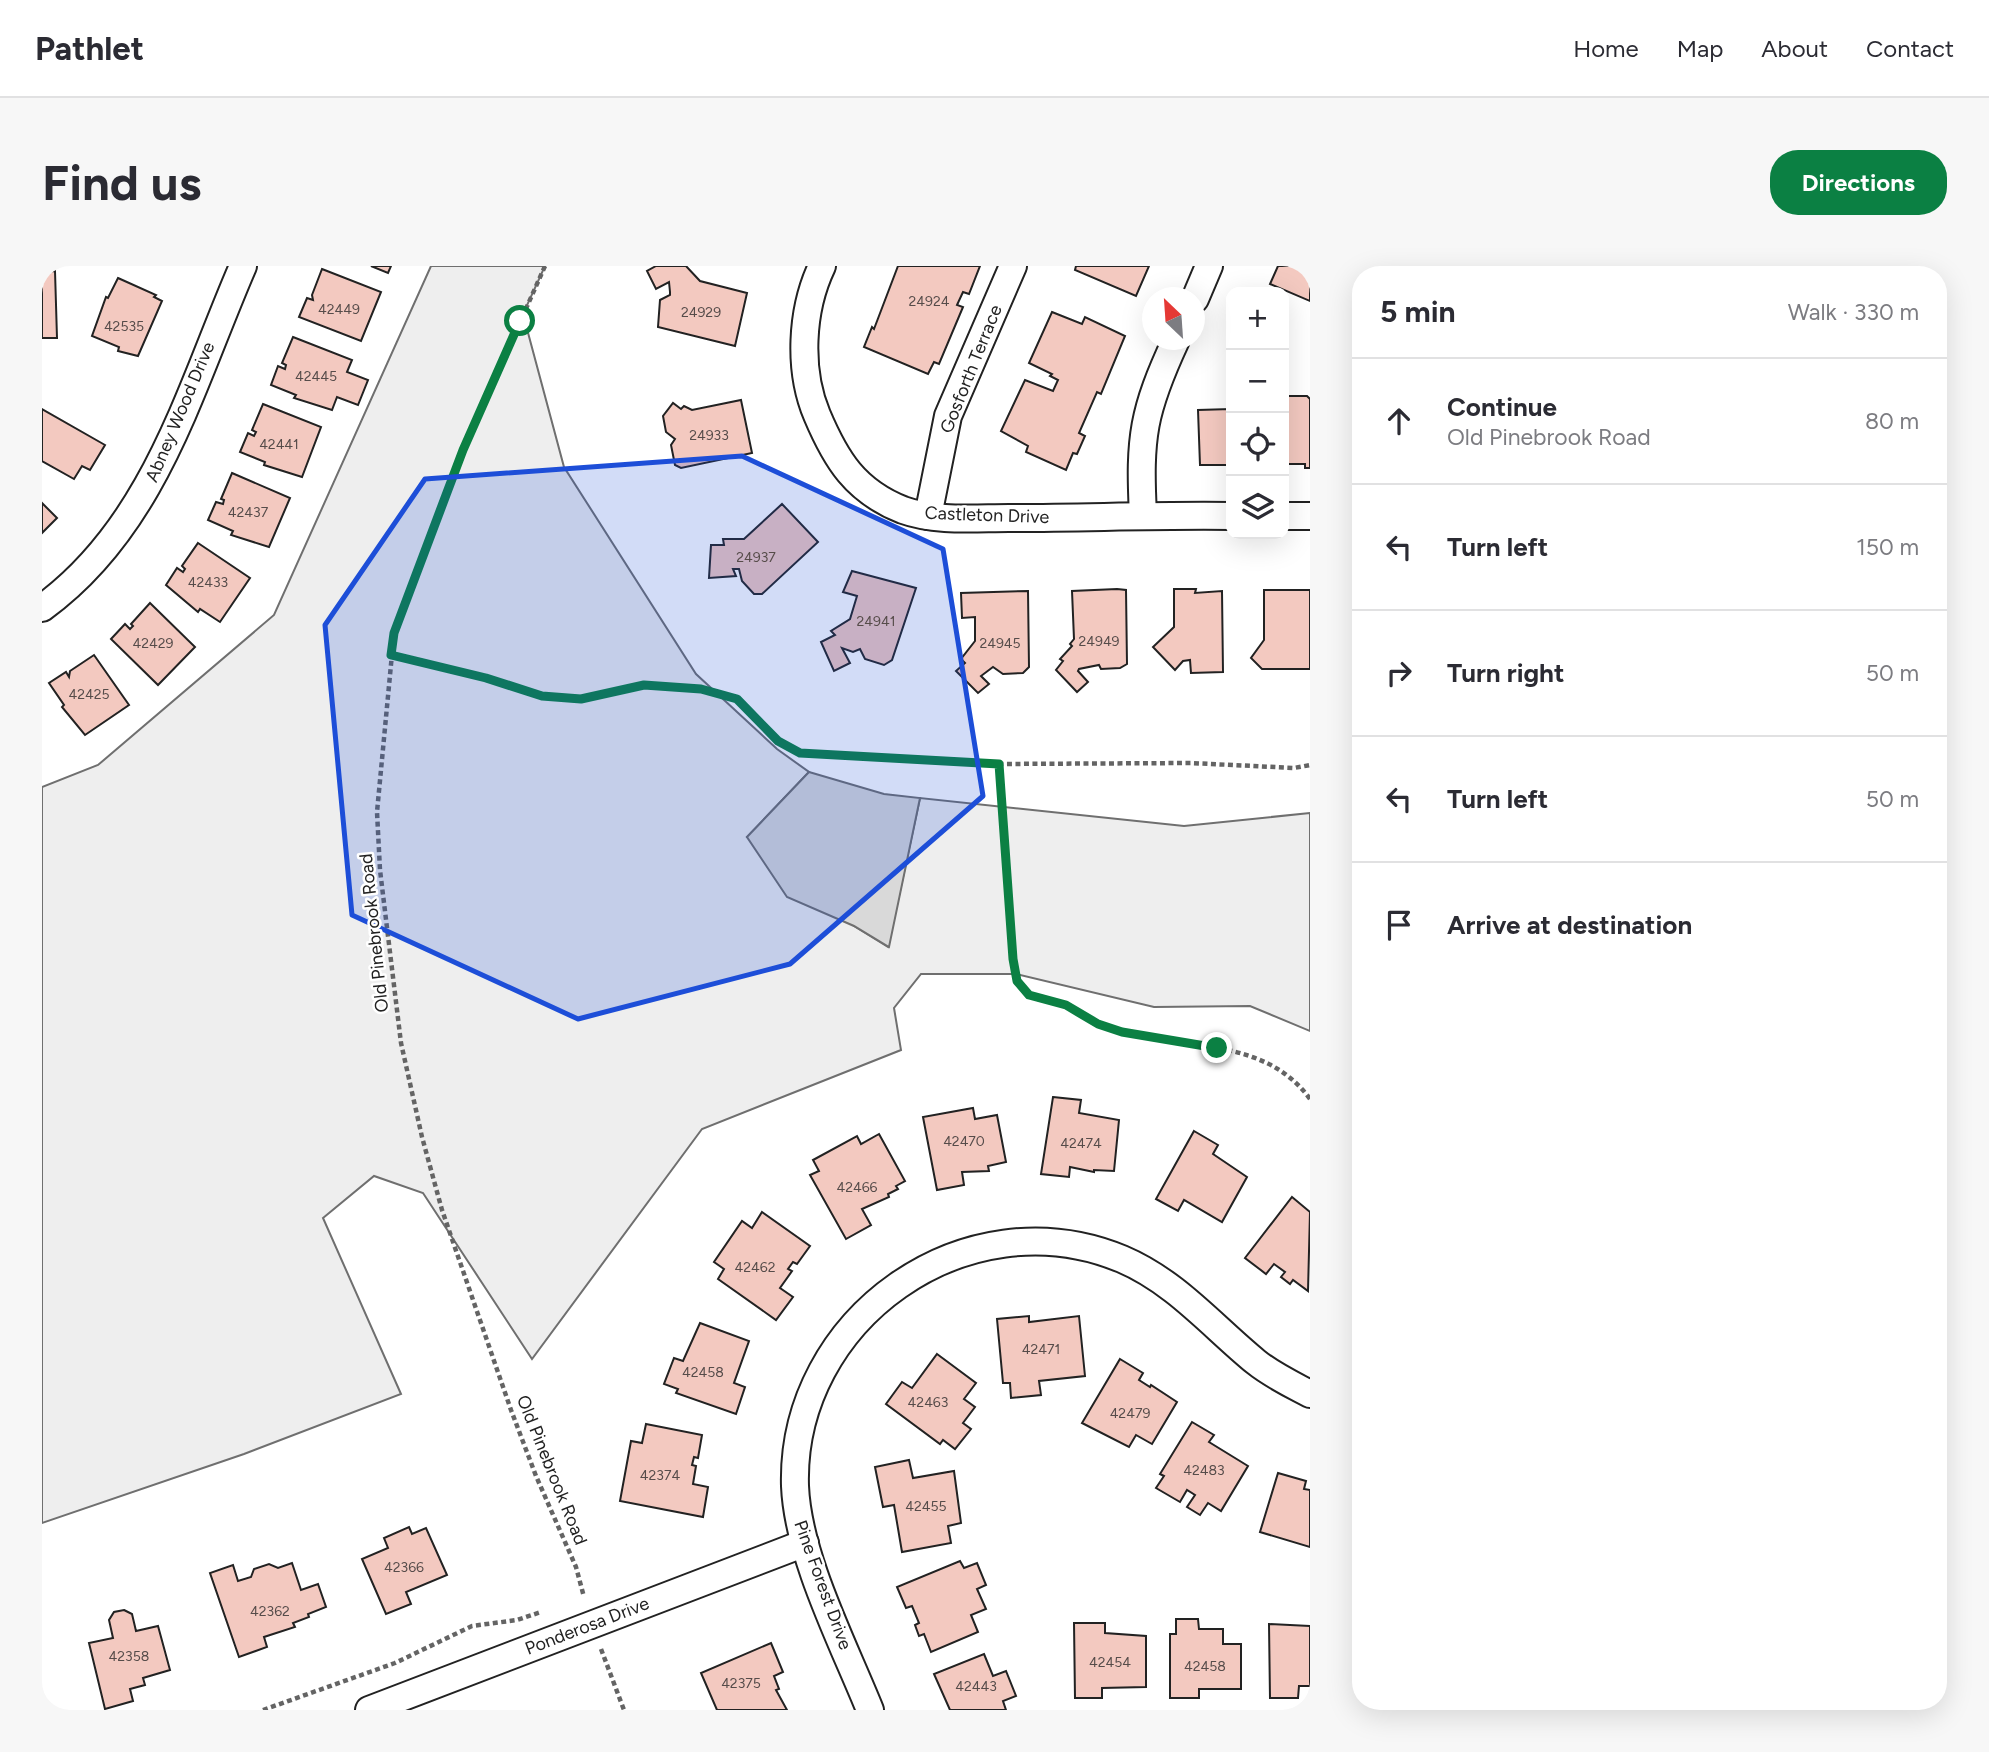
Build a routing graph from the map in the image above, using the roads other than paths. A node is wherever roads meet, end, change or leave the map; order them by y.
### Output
1 (243, 266) edge
2 (822, 266) edge
3 (1013, 266) edge
4 (1209, 266) edge
5 (1200, 287) edge
6 (1171, 350) edge
7 (1143, 515) junction
8 (928, 516) junction
9 (1226, 516) edge
10 (1289, 516) edge
11 (1310, 516) edge
12 (42, 608) edge
13 (1310, 1394) edge
14 (805, 1543) junction
15 (369, 1710) edge
16 (870, 1710) edge

1 - 12 street, Abney Wood Drive
2 - 8 street, Castleton Drive
3 - 8 street, Gosforth Terrace
4 - 5 street
6 - 7 street
7 - 8 street, Castleton Drive
7 - 9 street, Castleton Drive
10 - 11 street
13 - 14 street, Pine Forest Drive
14 - 15 street, Ponderosa Drive
14 - 16 street, Pine Forest Drive

